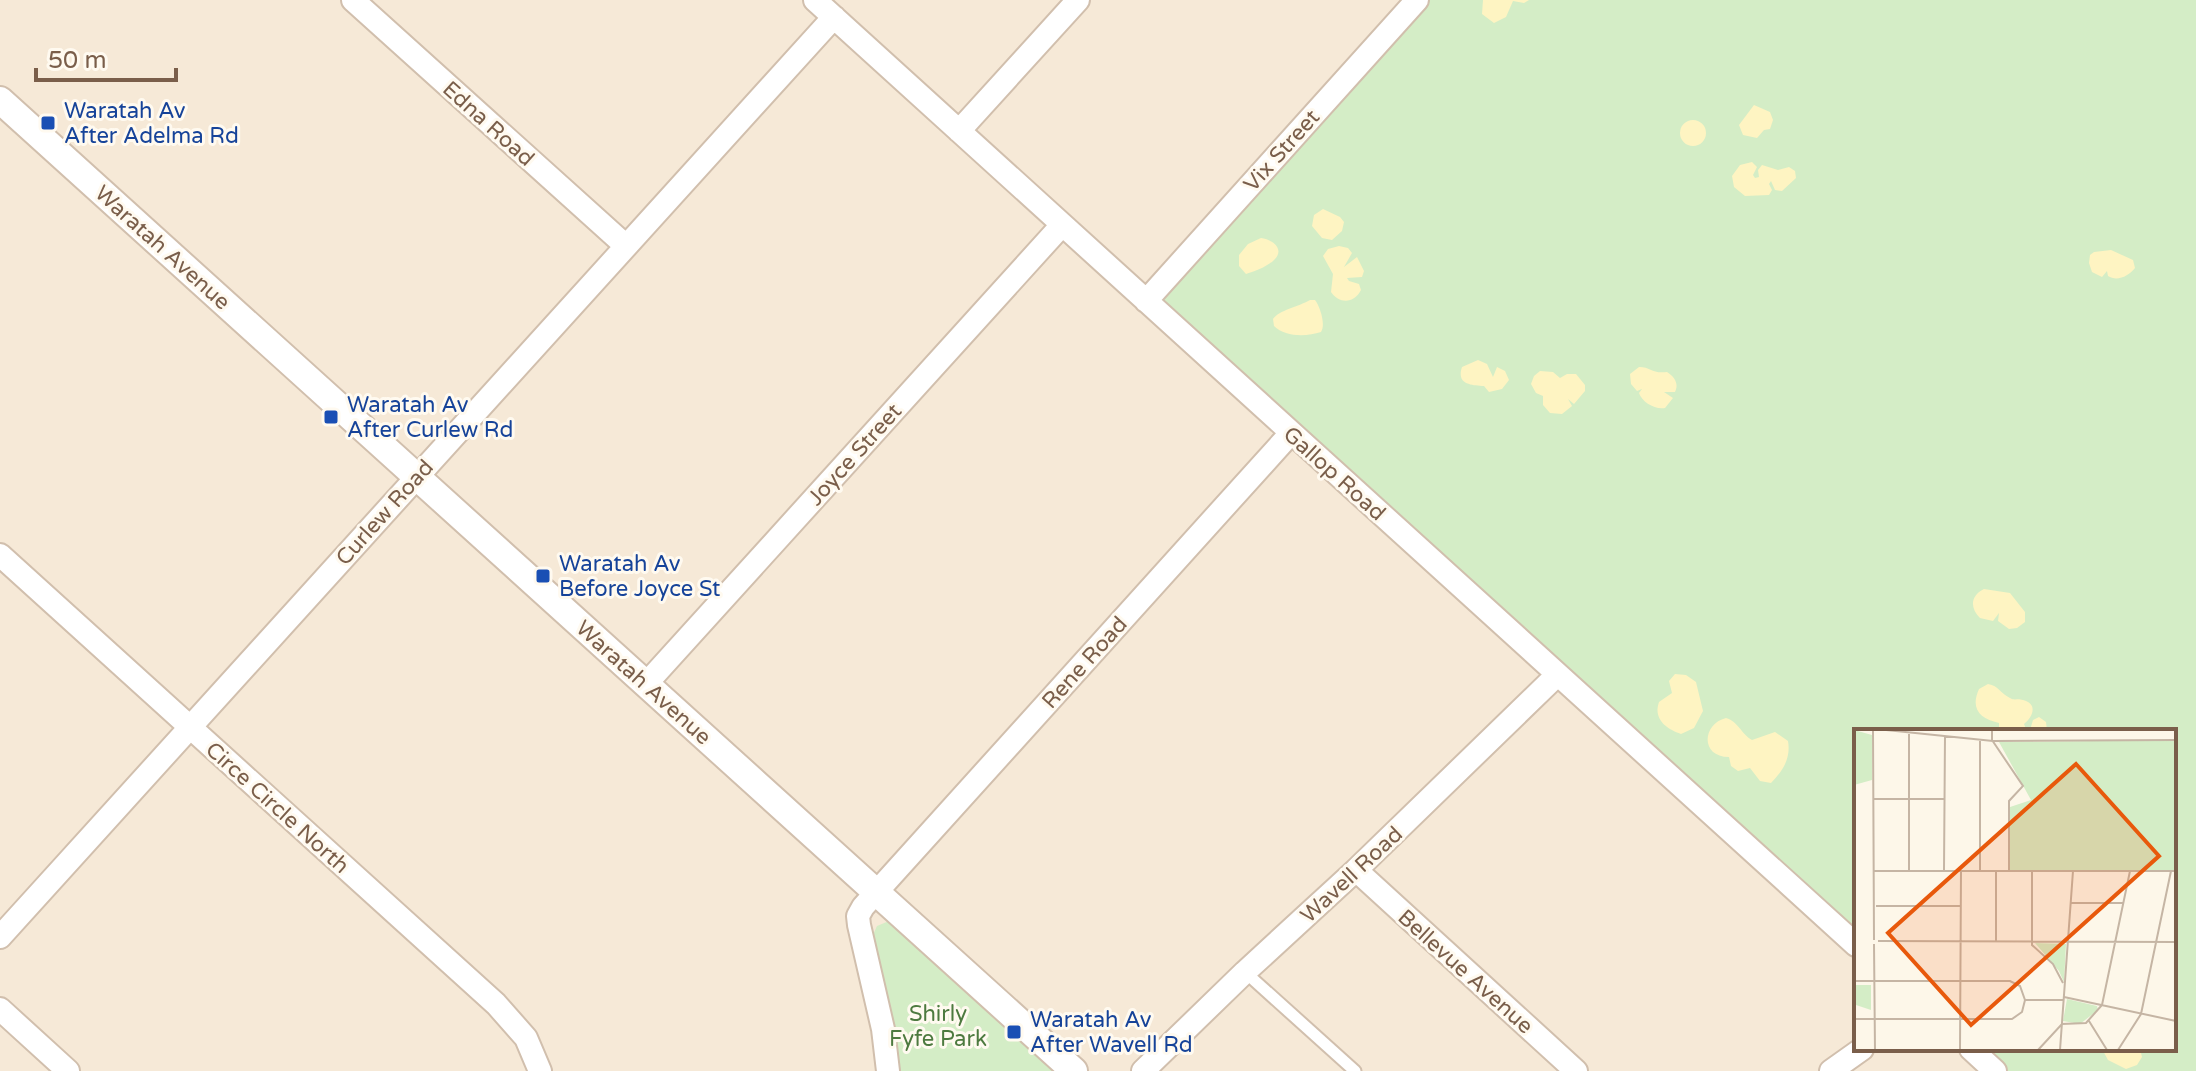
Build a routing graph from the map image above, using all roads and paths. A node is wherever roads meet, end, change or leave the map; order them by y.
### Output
1 (353, 0) edge
2 (815, 0) edge
3 (1078, 0) edge
4 (1417, 0) edge
5 (834, 17) junction
6 (0, 100) edge
7 (959, 131) junction
8 (1062, 225) junction
9 (626, 246) junction
10 (1146, 301) junction
11 (1291, 433) junction
12 (417, 477) junction
13 (0, 555) edge
14 (1556, 676) junction
15 (646, 684) junction
16 (190, 727) junction
17 (1356, 870) junction
18 (877, 891) junction
19 (0, 937) edge
20 (1854, 943) edge
21 (1245, 972) junction
22 (0, 1009) edge
23 (1859, 1051) edge
24 (1973, 1051) edge
25 (68, 1071) edge
26 (540, 1071) edge
27 (888, 1071) edge
28 (1074, 1071) edge
29 (1143, 1071) edge
30 (1355, 1071) edge
31 (1576, 1071) edge
32 (1831, 1071) edge
33 (1995, 1071) edge

1 - 9 street, Edna Road
2 - 5 street, Gallop Road
3 - 7 street
4 - 10 street, Vix Street
5 - 7 street, Gallop Road
5 - 9 street, Curlew Road
6 - 12 street, Waratah Avenue
7 - 8 street, Gallop Road
8 - 10 street, Gallop Road
8 - 15 street, Joyce Street
9 - 12 street, Curlew Road
10 - 11 street, Gallop Road
11 - 14 street, Gallop Road
11 - 18 street, Rene Road
12 - 15 street, Waratah Avenue
12 - 16 street, Curlew Road
13 - 16 street, Circe Circle North
14 - 17 street, Wavell Road
14 - 20 street, Gallop Road
15 - 18 street, Waratah Avenue
16 - 19 street, Curlew Road
16 - 26 street, Circe Circle North
17 - 21 street, Wavell Road
17 - 31 street, Bellevue Avenue
18 - 27 street, Rene Road
18 - 28 street, Waratah Avenue
21 - 29 street, Wavell Road
21 - 30 lane
22 - 25 street
23 - 32 street
24 - 33 street

